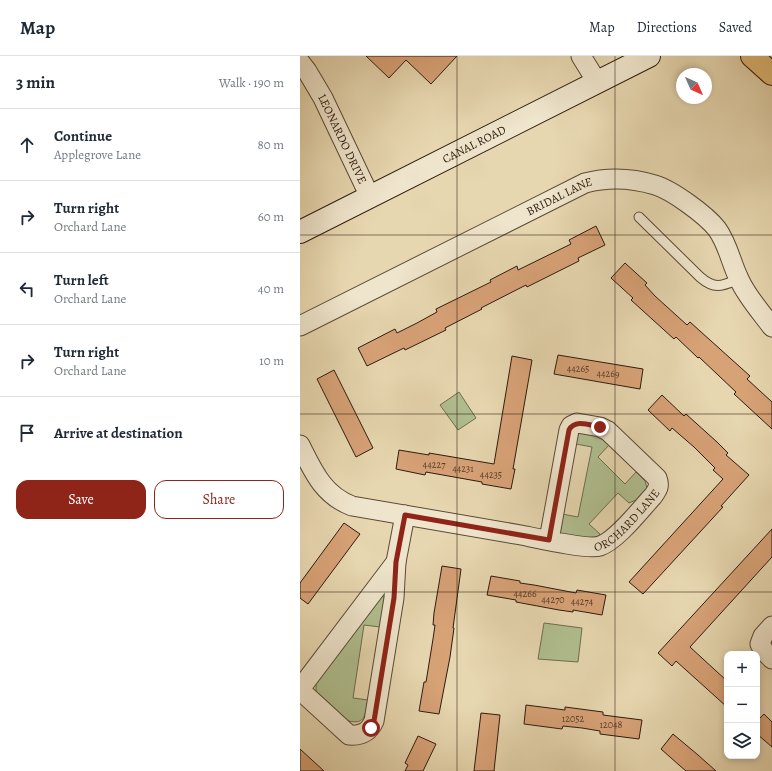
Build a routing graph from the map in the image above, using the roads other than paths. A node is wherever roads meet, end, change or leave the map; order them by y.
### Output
1 (581, 56) edge
2 (649, 56) edge
3 (300, 62) edge
4 (597, 82) junction
5 (370, 197) junction
6 (639, 217) dead end
7 (300, 232) edge
8 (739, 279) junction
9 (300, 326) edge
10 (772, 327) edge
11 (300, 445) edge
12 (405, 515) junction
13 (549, 540) junction
14 (396, 562) junction
15 (375, 590) junction
16 (394, 598) junction
17 (772, 626) edge
18 (772, 659) edge
19 (300, 690) edge

1 - 4 street
2 - 4 street, CANAL ROAD
3 - 5 street, LEONARDO DRIVE
4 - 5 street, CANAL ROAD
5 - 7 street, CANAL ROAD
6 - 8 lane
8 - 9 street, BRIDAL LANE
8 - 10 street, BRIDAL LANE
11 - 12 street, ORCHARD LANE
12 - 13 street, ORCHARD LANE
12 - 14 street
13 - 13 street, ORCHARD LANE
14 - 15 street
14 - 16 street
15 - 16 lane
15 - 19 street
16 - 19 street
17 - 18 street

